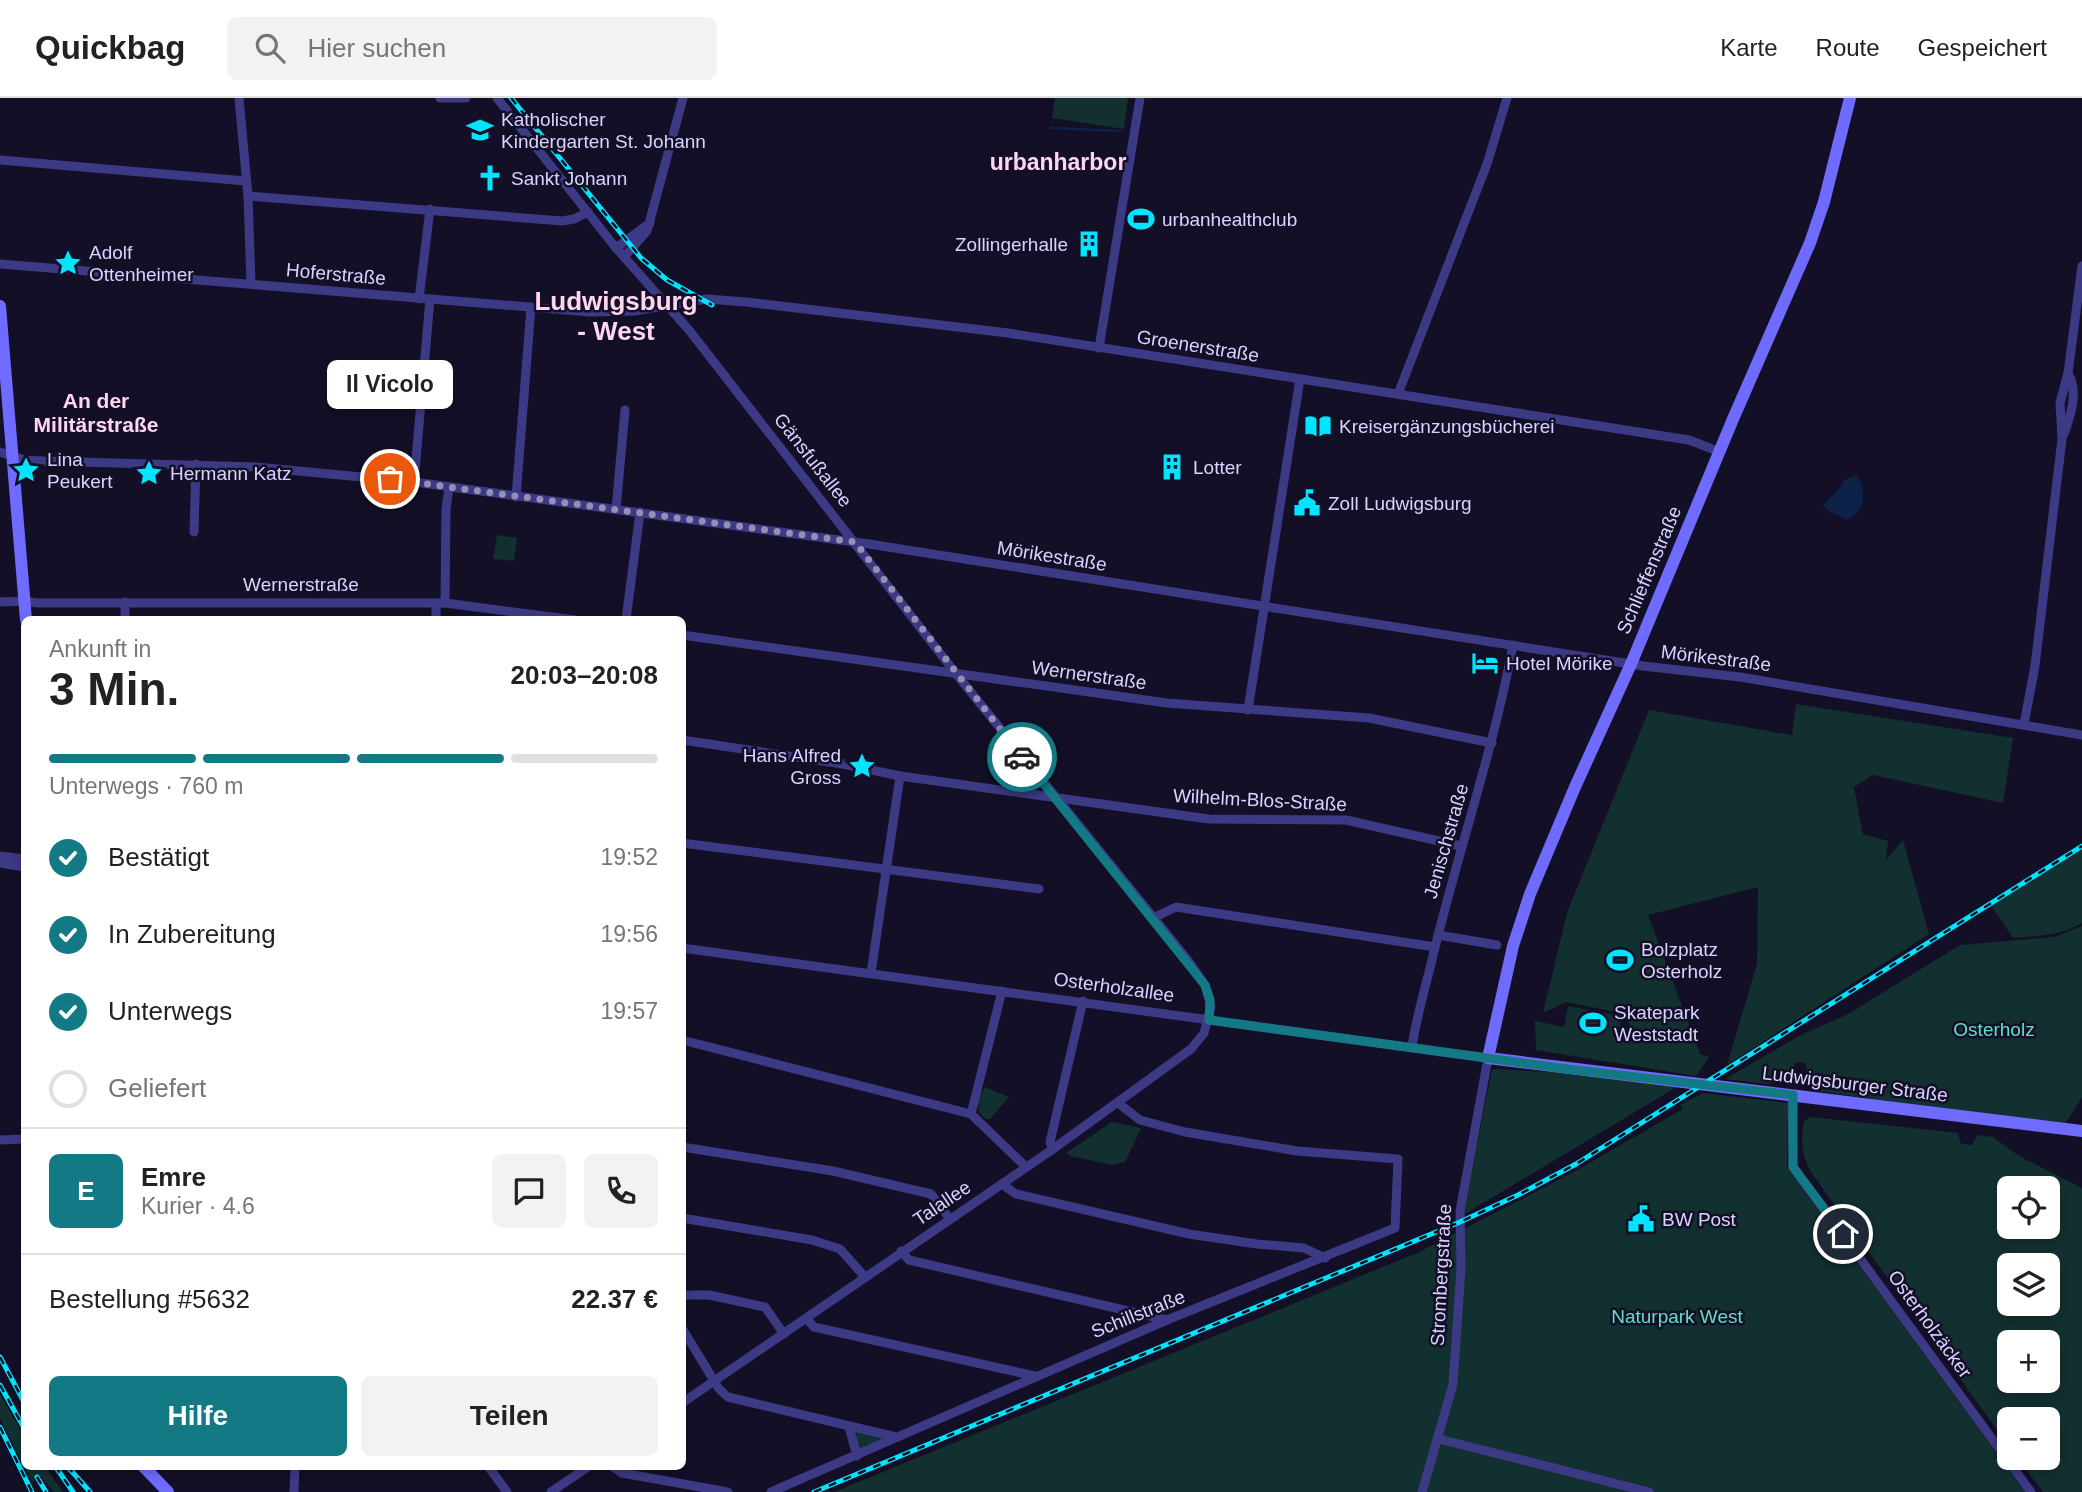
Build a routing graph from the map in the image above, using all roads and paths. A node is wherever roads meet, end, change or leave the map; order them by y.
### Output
1 (239, 98) edge
2 (440, 98) edge
3 (466, 98) edge
4 (496, 98) edge
5 (683, 98) edge
6 (1140, 98) edge
7 (1507, 98) edge
8 (1850, 98) edge
9 (0, 160) edge
10 (246, 181) junction
11 (248, 196) junction
12 (430, 209) junction
13 (587, 212) junction
14 (650, 223) junction
15 (616, 248) junction
16 (624, 257) junction
17 (0, 264) edge
18 (2082, 266) edge
19 (251, 284) junction
20 (419, 299) junction
21 (430, 299) junction
22 (0, 306) edge
23 (668, 306) junction
24 (531, 307) junction
25 (1099, 348) junction
26 (1300, 379) junction
27 (1398, 394) junction
28 (625, 410) dead end
29 (1720, 452) junction
30 (6, 454) edge
31 (196, 464) junction
32 (414, 482) junction
33 (449, 487) junction
34 (516, 497) junction
35 (616, 509) junction
36 (640, 512) junction
37 (194, 532) dead end
38 (855, 542) junction
39 (25, 601) junction
40 (0, 602) edge
41 (125, 602) junction
42 (441, 603) junction
43 (1263, 607) junction
44 (26, 616) edge
45 (125, 616) edge
46 (437, 616) edge
47 (529, 616) edge
48 (627, 616) edge
49 (686, 636) edge
50 (1513, 645) junction
51 (1631, 664) junction
52 (957, 675) junction
53 (1248, 710) junction
54 (2024, 724) junction
55 (2082, 735) edge
56 (686, 741) edge
57 (1492, 743) junction
58 (900, 776) junction
59 (1055, 798) junction
60 (686, 843) edge
61 (1461, 846) junction
62 (0, 856) edge
63 (21, 859) edge
64 (0, 863) edge
65 (21, 866) edge
66 (887, 868) junction
67 (1039, 889) dead end
68 (1153, 918) junction
69 (1438, 935) junction
70 (1497, 945) dead end
71 (1435, 947) junction
72 (686, 949) edge
73 (872, 973) junction
74 (1002, 991) junction
75 (1083, 1001) junction
76 (1209, 1020) junction
77 (686, 1041) edge
78 (1412, 1047) junction
79 (1488, 1058) junction
80 (1622, 1076) joint
81 (1793, 1095) junction
82 (1118, 1102) junction
83 (971, 1114) junction
84 (2082, 1131) edge
85 (21, 1139) edge
86 (0, 1140) edge
87 (686, 1148) edge
88 (1054, 1149) junction
89 (1026, 1167) junction
90 (1002, 1184) junction
91 (686, 1219) edge
92 (950, 1219) junction
93 (901, 1251) junction
94 (1325, 1258) junction
95 (865, 1276) junction
96 (686, 1295) edge
97 (806, 1318) junction
98 (1167, 1320) junction
99 (783, 1334) junction
100 (686, 1335) edge
101 (1035, 1376) junction
102 (715, 1382) junction
103 (686, 1400) edge
104 (849, 1427) junction
105 (896, 1437) junction
106 (1439, 1438) junction
107 (857, 1456) junction
108 (147, 1470) edge
109 (295, 1470) edge
110 (491, 1470) edge
111 (583, 1470) edge
112 (618, 1470) edge
113 (168, 1492) edge
114 (294, 1492) edge
115 (507, 1492) edge
116 (551, 1492) edge
117 (728, 1492) edge
118 (771, 1492) edge
119 (1422, 1492) edge
120 (1650, 1492) edge
121 (2031, 1492) edge

1 - 10 street
2 - 3 street
4 - 13 street, Gänsfußallee
5 - 14 street
6 - 25 street
7 - 27 street
8 - 29 street, Schlieffenstraße
9 - 10 street
10 - 11 street
11 - 12 street
11 - 19 street
12 - 13 street
12 - 20 street
13 - 15 street, Gänsfußallee
14 - 15 street
14 - 16 street
15 - 16 street, Gänsfußallee
16 - 23 street, Gänsfußallee
17 - 19 street, Hoferstraße
18 - 54 street
19 - 20 street, Hoferstraße
20 - 21 street, Hoferstraße
21 - 24 street, Hoferstraße
21 - 32 street
22 - 30 street
23 - 24 street, Hoferstraße
23 - 25 street, Groenerstraße
23 - 38 street, Gänsfußallee
24 - 34 street
25 - 26 street, Groenerstraße
26 - 27 street, Groenerstraße
26 - 43 street
27 - 29 street, Groenerstraße
28 - 35 street
29 - 51 street, Schlieffenstraße
30 - 31 street, Mörikestraße
30 - 39 street
31 - 32 street, Mörikestraße
31 - 37 street
32 - 33 street, Mörikestraße
33 - 34 street, Mörikestraße
33 - 42 street
34 - 35 street, Mörikestraße
35 - 36 street, Mörikestraße
36 - 38 street, Mörikestraße
36 - 48 street
38 - 43 street, Mörikestraße
38 - 52 street, Gänsfußallee
39 - 40 street, Wernerstraße
39 - 41 street, Wernerstraße
39 - 44 street
41 - 42 street, Wernerstraße
41 - 45 street
42 - 46 street
42 - 47 street, Wernerstraße
43 - 50 street, Mörikestraße
43 - 53 street
49 - 52 street, Wernerstraße
50 - 51 street, Mörikestraße
50 - 57 street, Jenischstraße
51 - 54 street, Mörikestraße
51 - 79 street, Schlieffenstraße
52 - 53 street, Wernerstraße
52 - 59 street, Gänsfußallee
53 - 57 street, Wernerstraße
54 - 55 street, Mörikestraße
56 - 58 street, Wilhelm-Blos-Straße
57 - 61 street, Jenischstraße
58 - 59 street, Wilhelm-Blos-Straße
58 - 66 street
59 - 61 street, Wilhelm-Blos-Straße
59 - 68 street, Gänsfußallee
60 - 66 street
61 - 69 street, Jenischstraße
62 - 63 street
64 - 65 street
66 - 67 street
66 - 73 street
68 - 71 street
68 - 76 street, Gänsfußallee
69 - 70 street
69 - 71 street, Jenischstraße
71 - 78 street, Jenischstraße
72 - 73 street, Osterholzallee
73 - 74 street, Osterholzallee
74 - 75 street, Osterholzallee
74 - 83 street
75 - 76 street, Osterholzallee
75 - 88 street
76 - 78 street, Osterholzallee
76 - 82 street, Talallee
77 - 83 street
78 - 79 street, Osterholzallee
79 - 80 street, Osterholzallee
79 - 106 street, Strombergstraße
80 - 81 street, Ludwigsburger Straße
81 - 84 street, Ludwigsburger Straße
81 - 121 street, Osterholzäcker
82 - 88 street, Talallee
82 - 94 street, Schillstraße
83 - 89 street
85 - 86 street
87 - 92 street
88 - 89 street, Talallee
89 - 90 street, Talallee
90 - 92 street, Talallee
90 - 94 street
91 - 95 street
92 - 93 street, Talallee
93 - 95 street, Talallee
93 - 98 street
94 - 98 street, Schillstraße
95 - 97 street, Talallee
96 - 99 street
97 - 99 street, Talallee
97 - 101 street
98 - 101 street, Schillstraße
99 - 102 street, Talallee
100 - 102 street
101 - 105 street, Schillstraße
102 - 103 street, Talallee
102 - 104 street
104 - 105 street
104 - 107 street
105 - 107 street, Schillstraße
106 - 119 street, Strombergstraße
106 - 120 street
107 - 118 street, Schillstraße
108 - 113 street
109 - 114 street
110 - 115 street
111 - 116 street
112 - 117 street

